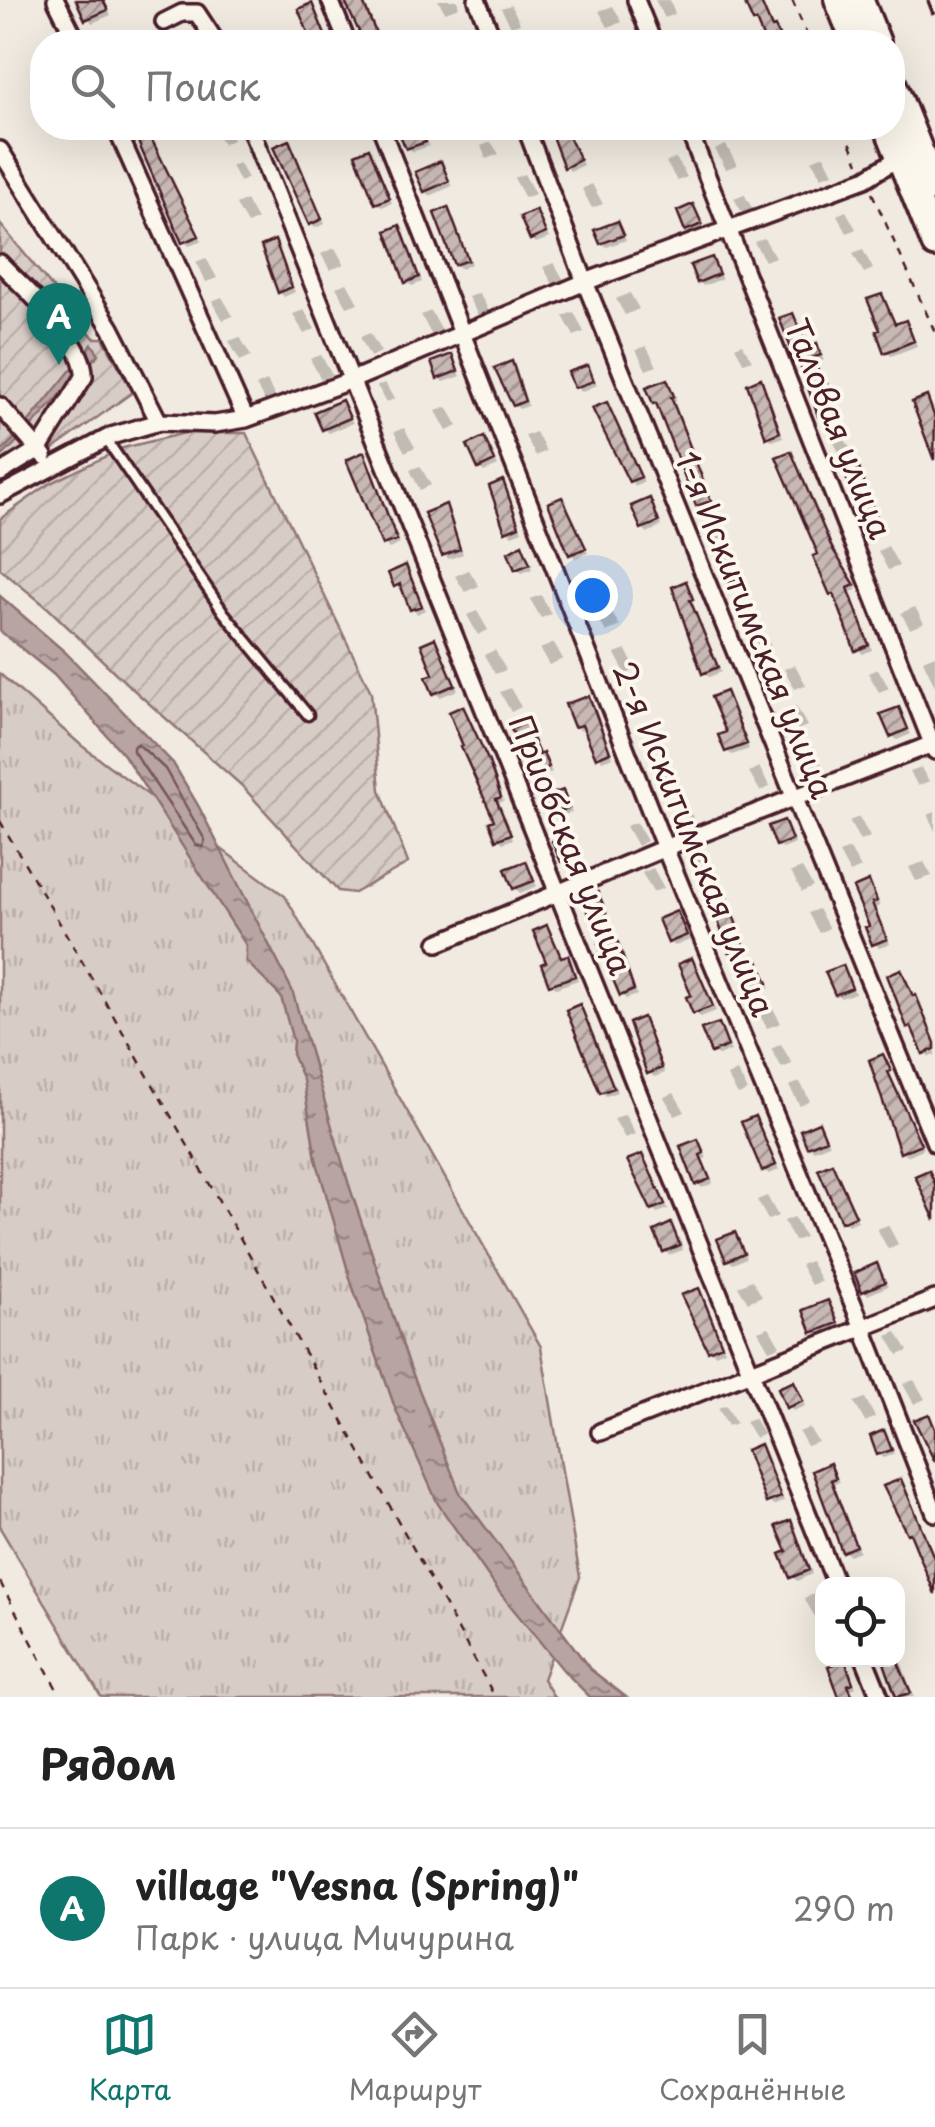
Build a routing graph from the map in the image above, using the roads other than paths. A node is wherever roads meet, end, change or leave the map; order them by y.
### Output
1 (56, 0) edge
2 (330, 0) edge
3 (478, 0) edge
4 (636, 0) edge
5 (838, 0) edge
6 (860, 0) edge
7 (164, 22) dead end
8 (72, 30) edge
9 (208, 30) edge
10 (342, 30) edge
11 (489, 30) edge
12 (648, 30) edge
13 (850, 30) edge
14 (872, 30) edge
15 (905, 134) edge
16 (121, 140) edge
17 (255, 140) edge
18 (385, 140) edge
19 (531, 140) edge
20 (693, 140) edge
21 (898, 140) edge
22 (0, 150) edge
23 (910, 154) junction
24 (935, 189) edge
25 (730, 230) junction
26 (935, 244) edge
27 (0, 263) edge
28 (585, 282) junction
29 (463, 334) junction
30 (352, 380) junction
31 (0, 406) edge
32 (246, 419) junction
33 (159, 422) junction
34 (29, 438) junction
35 (106, 439) junction
36 (52, 466) junction
37 (0, 473) edge
38 (0, 495) edge
39 (308, 715) dead end
40 (934, 746) edge
41 (794, 796) junction
42 (665, 848) junction
43 (560, 894) junction
44 (438, 943) dead end
45 (935, 1143) edge
46 (935, 1299) edge
47 (863, 1328) junction
48 (752, 1370) junction
49 (600, 1432) dead end
50 (935, 1513) edge
51 (833, 1577) edge
52 (869, 1667) edge
53 (880, 1697) edge

1 - 8 street
2 - 10 street
3 - 11 street
4 - 12 street
5 - 13 highway
6 - 14 highway
7 - 9 street
15 - 23 highway
16 - 32 street
17 - 30 street, Приобская улица
18 - 29 street, 2-я Искитимская улица
19 - 28 street, 1-я Искитимская улица
20 - 25 street, Таловая улица
21 - 23 highway
22 - 33 street
23 - 24 highway
23 - 25 street
23 - 26 highway
25 - 28 street
25 - 40 street, Таловая улица
27 - 34 street
28 - 29 street
28 - 41 street, 1-я Искитимская улица
29 - 30 street
29 - 42 street, 2-я Искитимская улица
30 - 32 street
30 - 43 street, Приобская улица
31 - 34 street
32 - 33 street
33 - 35 street
34 - 36 street
34 - 37 street
35 - 36 street
35 - 39 lane
36 - 38 street
40 - 41 street
41 - 42 street
41 - 45 street, 1-я Искитимская улица
42 - 43 street
42 - 47 street, 2-я Искитимская улица
43 - 44 street
43 - 48 street, Приобская улица
46 - 47 street
47 - 48 street
47 - 50 street, 2-я Искитимская улица
48 - 49 street
48 - 51 street, Приобская улица
52 - 53 street

